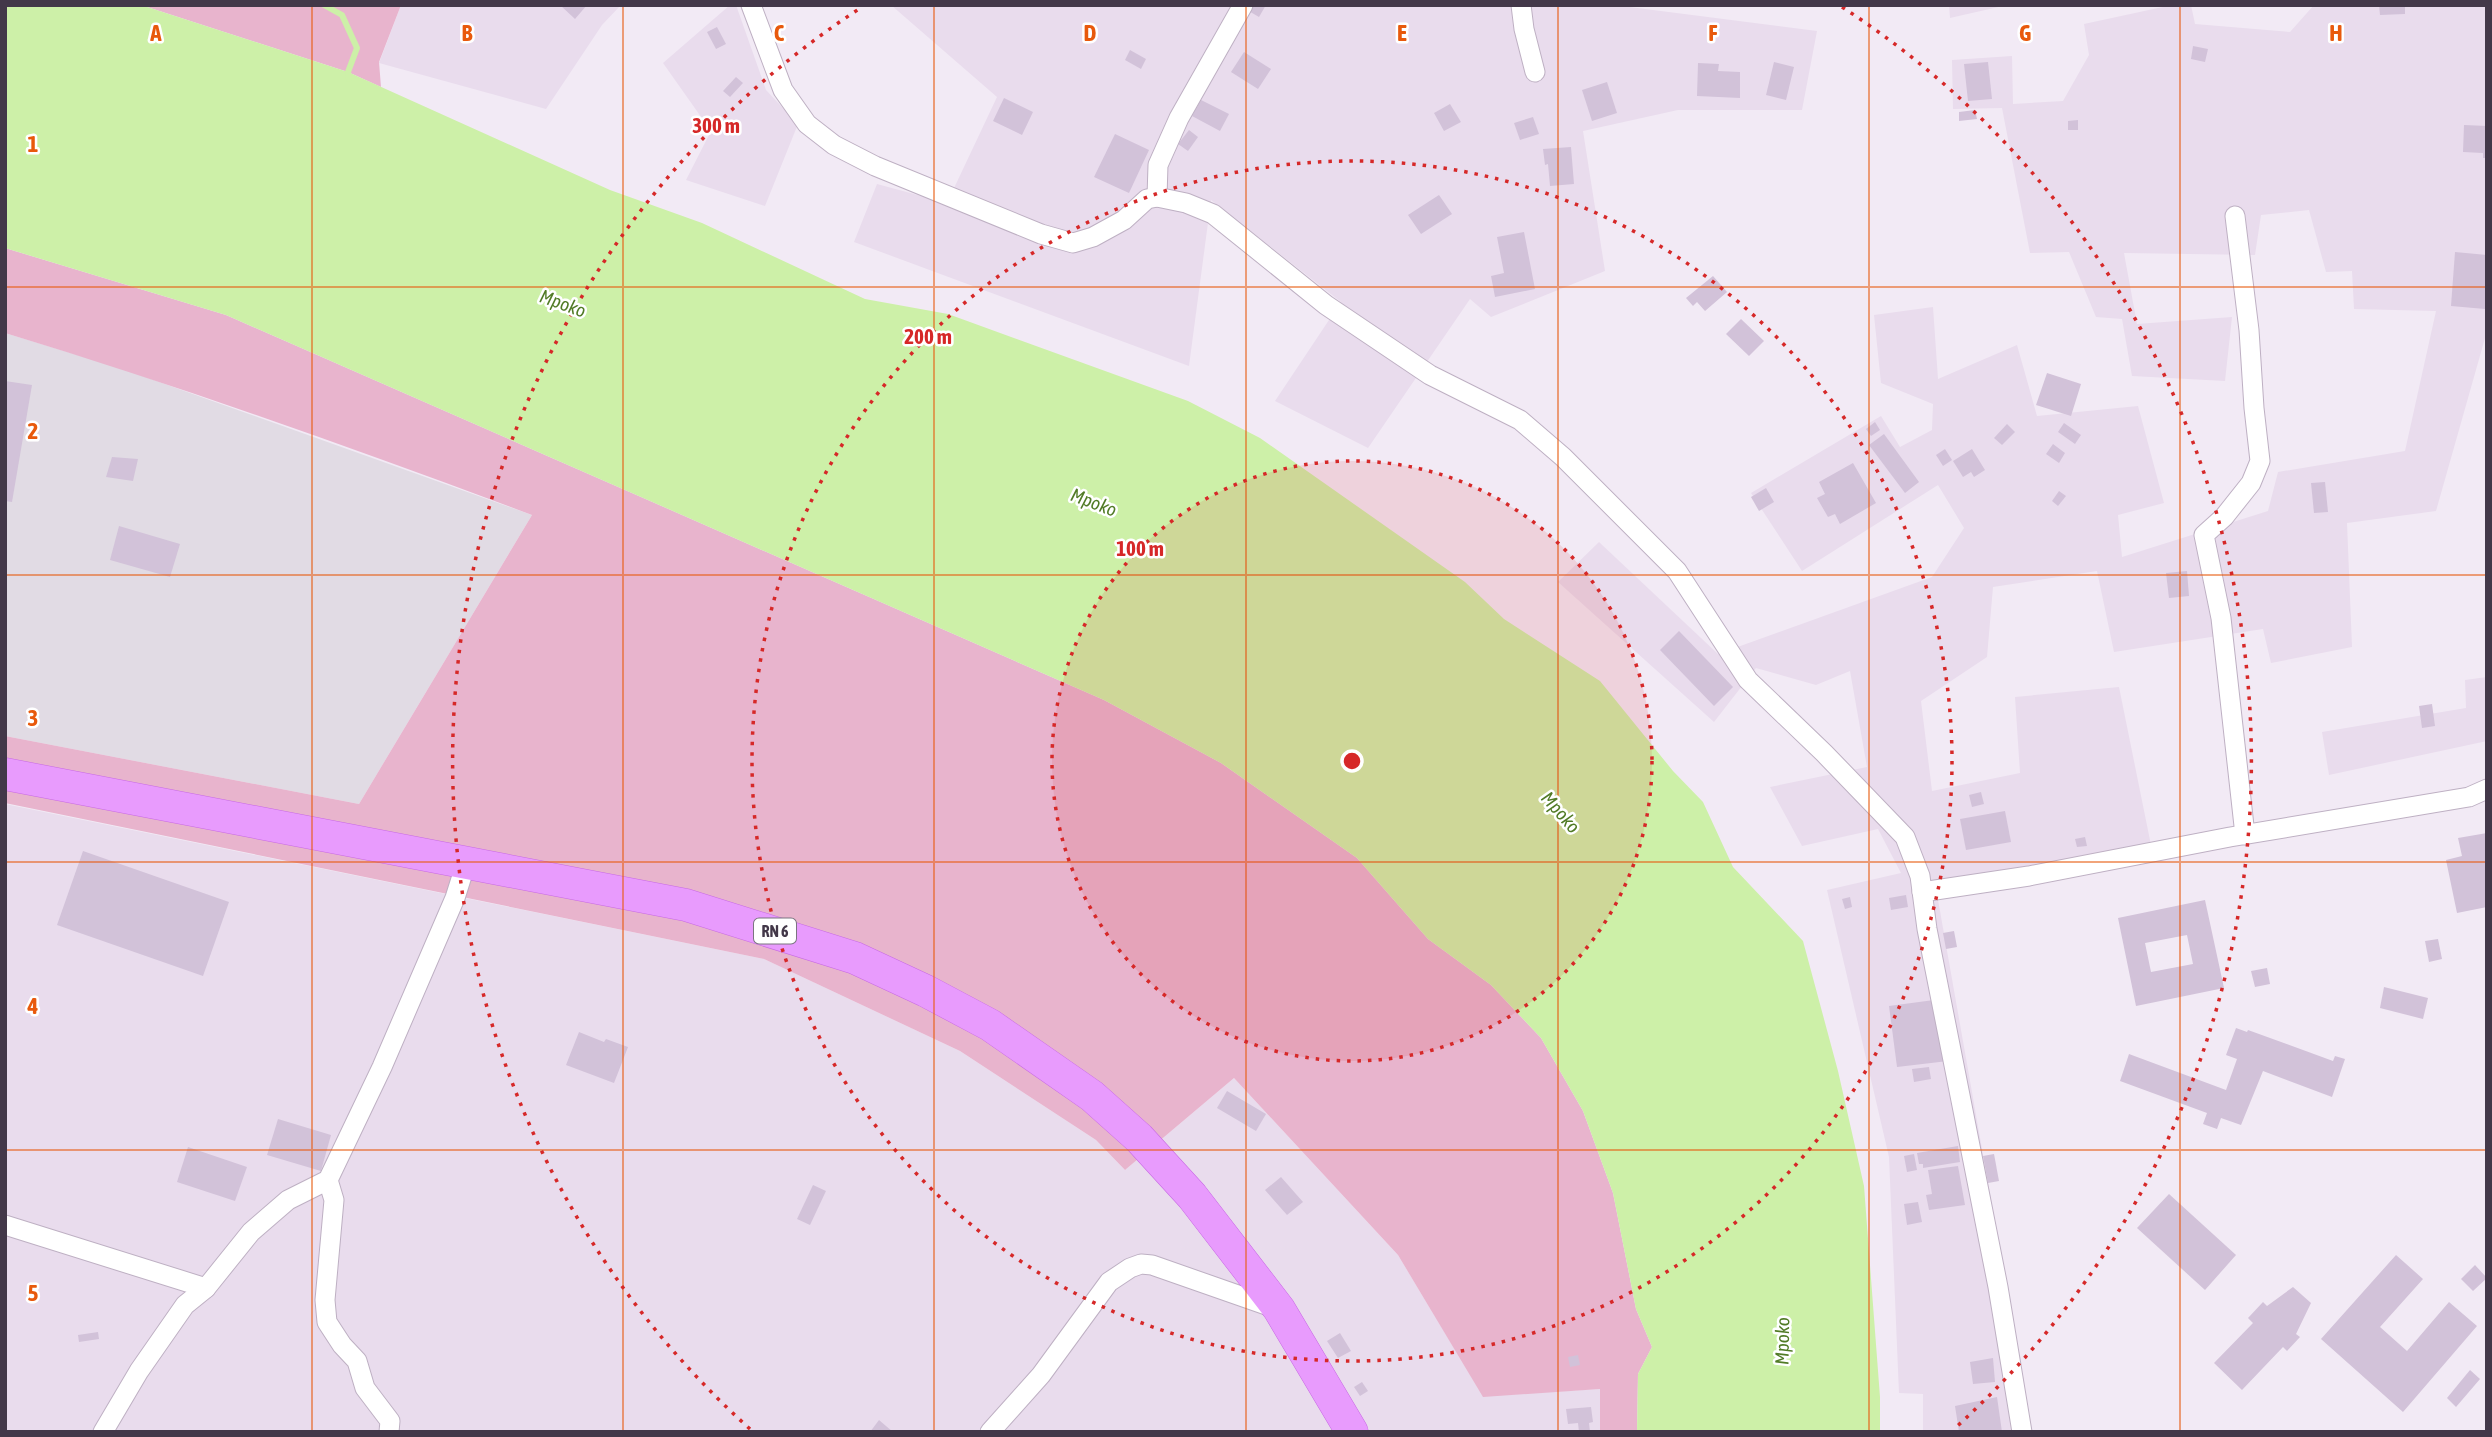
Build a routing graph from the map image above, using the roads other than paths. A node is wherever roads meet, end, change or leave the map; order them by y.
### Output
1 (751, 5) edge
2 (1243, 5) edge
3 (1521, 5) edge
4 (1535, 72) dead end
5 (1157, 197) junction
6 (2235, 216) dead end
7 (5, 774) edge
8 (2487, 789) edge
9 (2245, 835) junction
10 (466, 863) junction
11 (1922, 892) junction
12 (328, 1180) junction
13 (5, 1225) edge
14 (206, 1288) junction
15 (1279, 1309) junction
16 (103, 1432) edge
17 (390, 1432) edge
18 (990, 1432) edge
19 (1352, 1432) edge
20 (2022, 1432) edge

1 - 5 street
2 - 5 street
3 - 4 street
5 - 11 street
6 - 9 street
7 - 10 main road, RN 6
8 - 9 street
9 - 11 street
10 - 12 street
10 - 15 main road, RN 6
11 - 20 street
12 - 14 street
12 - 17 street
13 - 14 street
14 - 16 street
15 - 18 street
15 - 19 main road, RN 6

